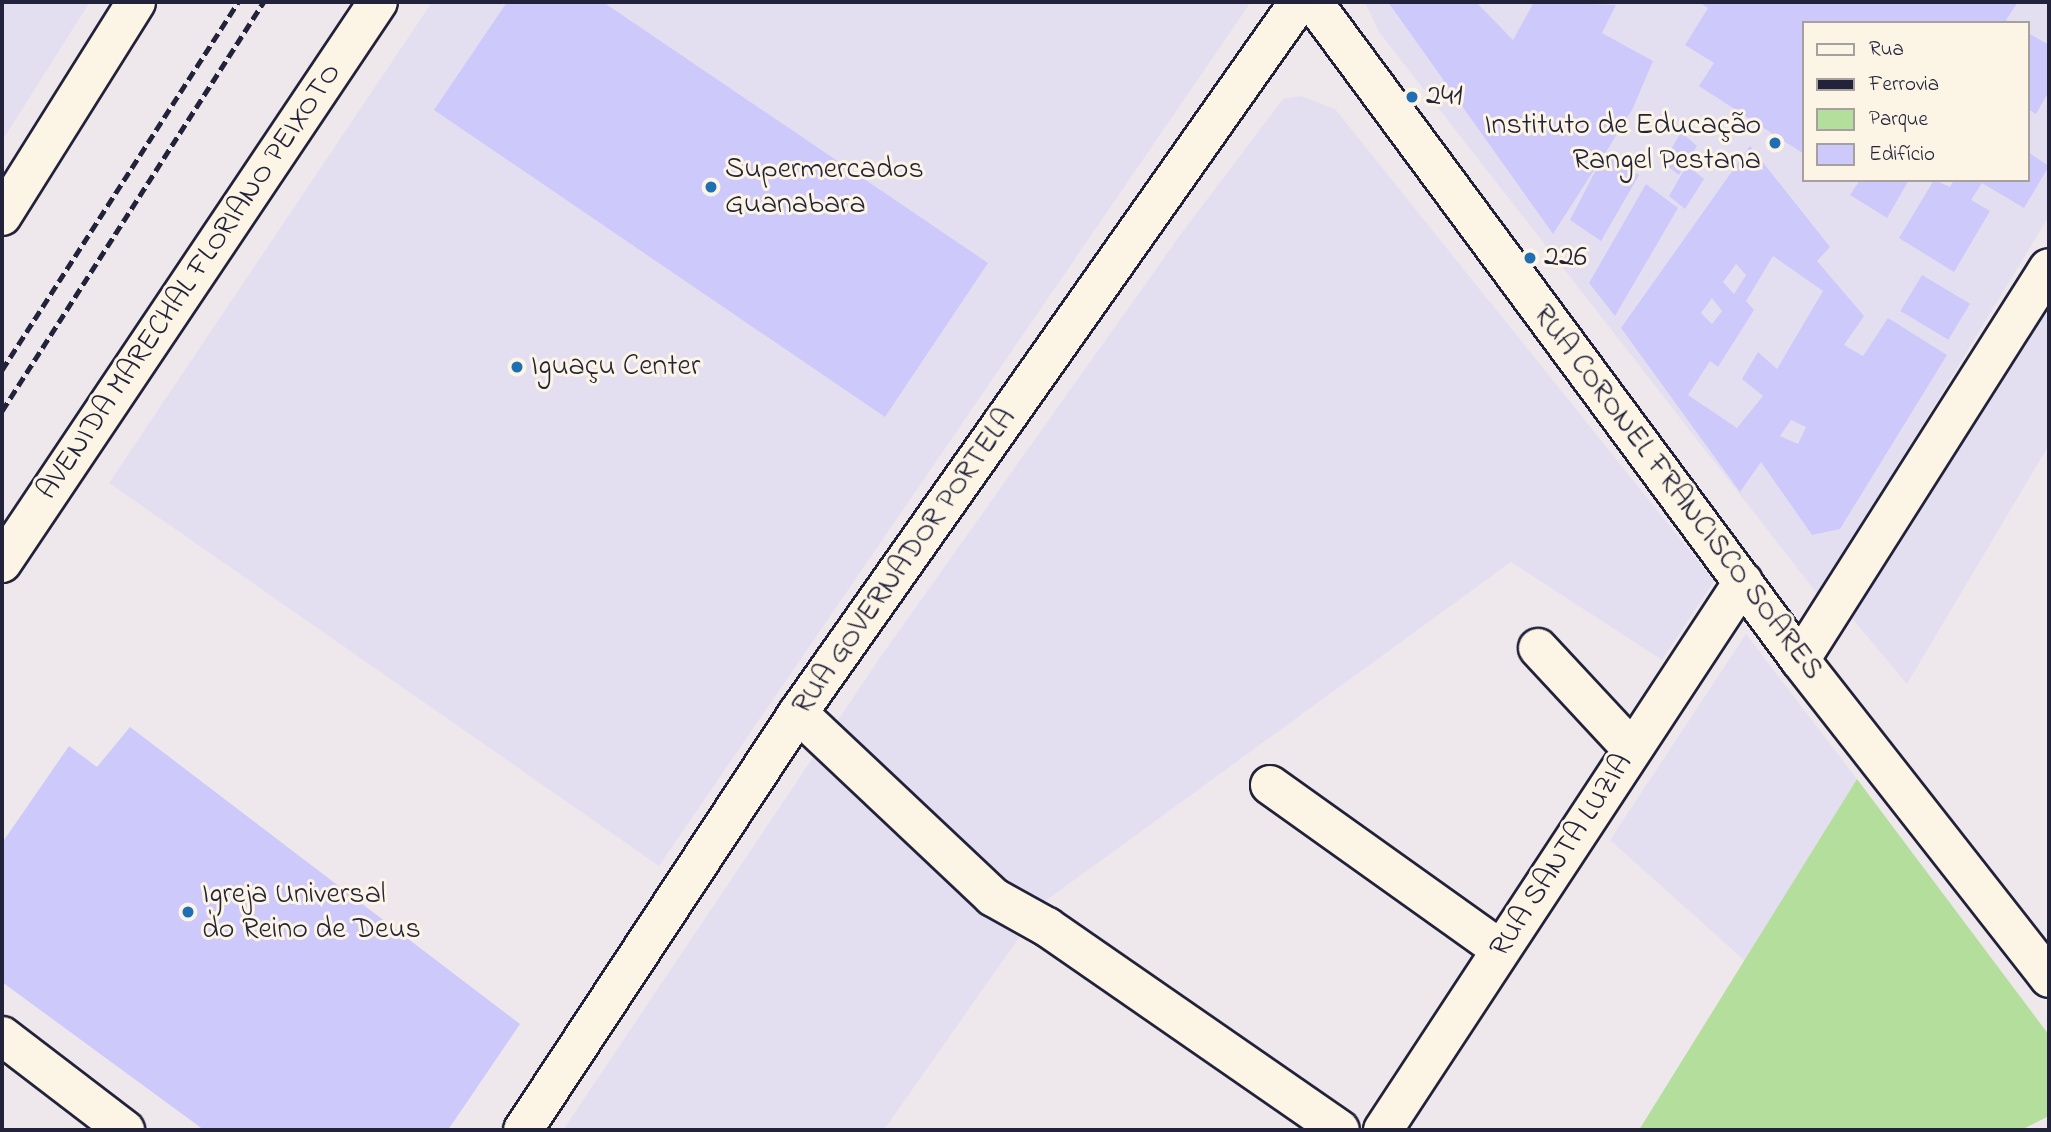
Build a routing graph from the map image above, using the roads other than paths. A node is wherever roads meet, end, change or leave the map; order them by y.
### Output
1 (136, 2) edge
2 (378, 2) edge
3 (1299, 2) edge
4 (1313, 2) edge
5 (2, 216) edge
6 (2049, 268) edge
7 (2, 563) edge
8 (1743, 582) junction
9 (1538, 648) dead end
10 (1800, 660) junction
11 (799, 713) junction
12 (1632, 749) junction
13 (1270, 785) dead end
14 (1500, 949) junction
15 (2049, 978) edge
16 (2, 1036) edge
17 (125, 1130) edge
18 (523, 1130) edge
19 (1340, 1130) edge
20 (1383, 1130) edge

1 - 5 street
2 - 7 street, AVENIDA MARECHAL FLORIANO PEIXOTO
3 - 11 street, RUA GOVERNADOR PORTELA
4 - 8 street, RUA CORONEL FRANCISCO SOARES
6 - 10 street
8 - 10 street, RUA CORONEL FRANCISCO SOARES
8 - 12 street, RUA SANTA LUZIA
9 - 12 street
10 - 15 street, RUA CORONEL FRANCISCO SOARES
11 - 18 street, RUA GOVERNADOR PORTELA
11 - 19 street
12 - 14 street, RUA SANTA LUZIA
13 - 14 street
14 - 20 street, RUA SANTA LUZIA
16 - 17 street

